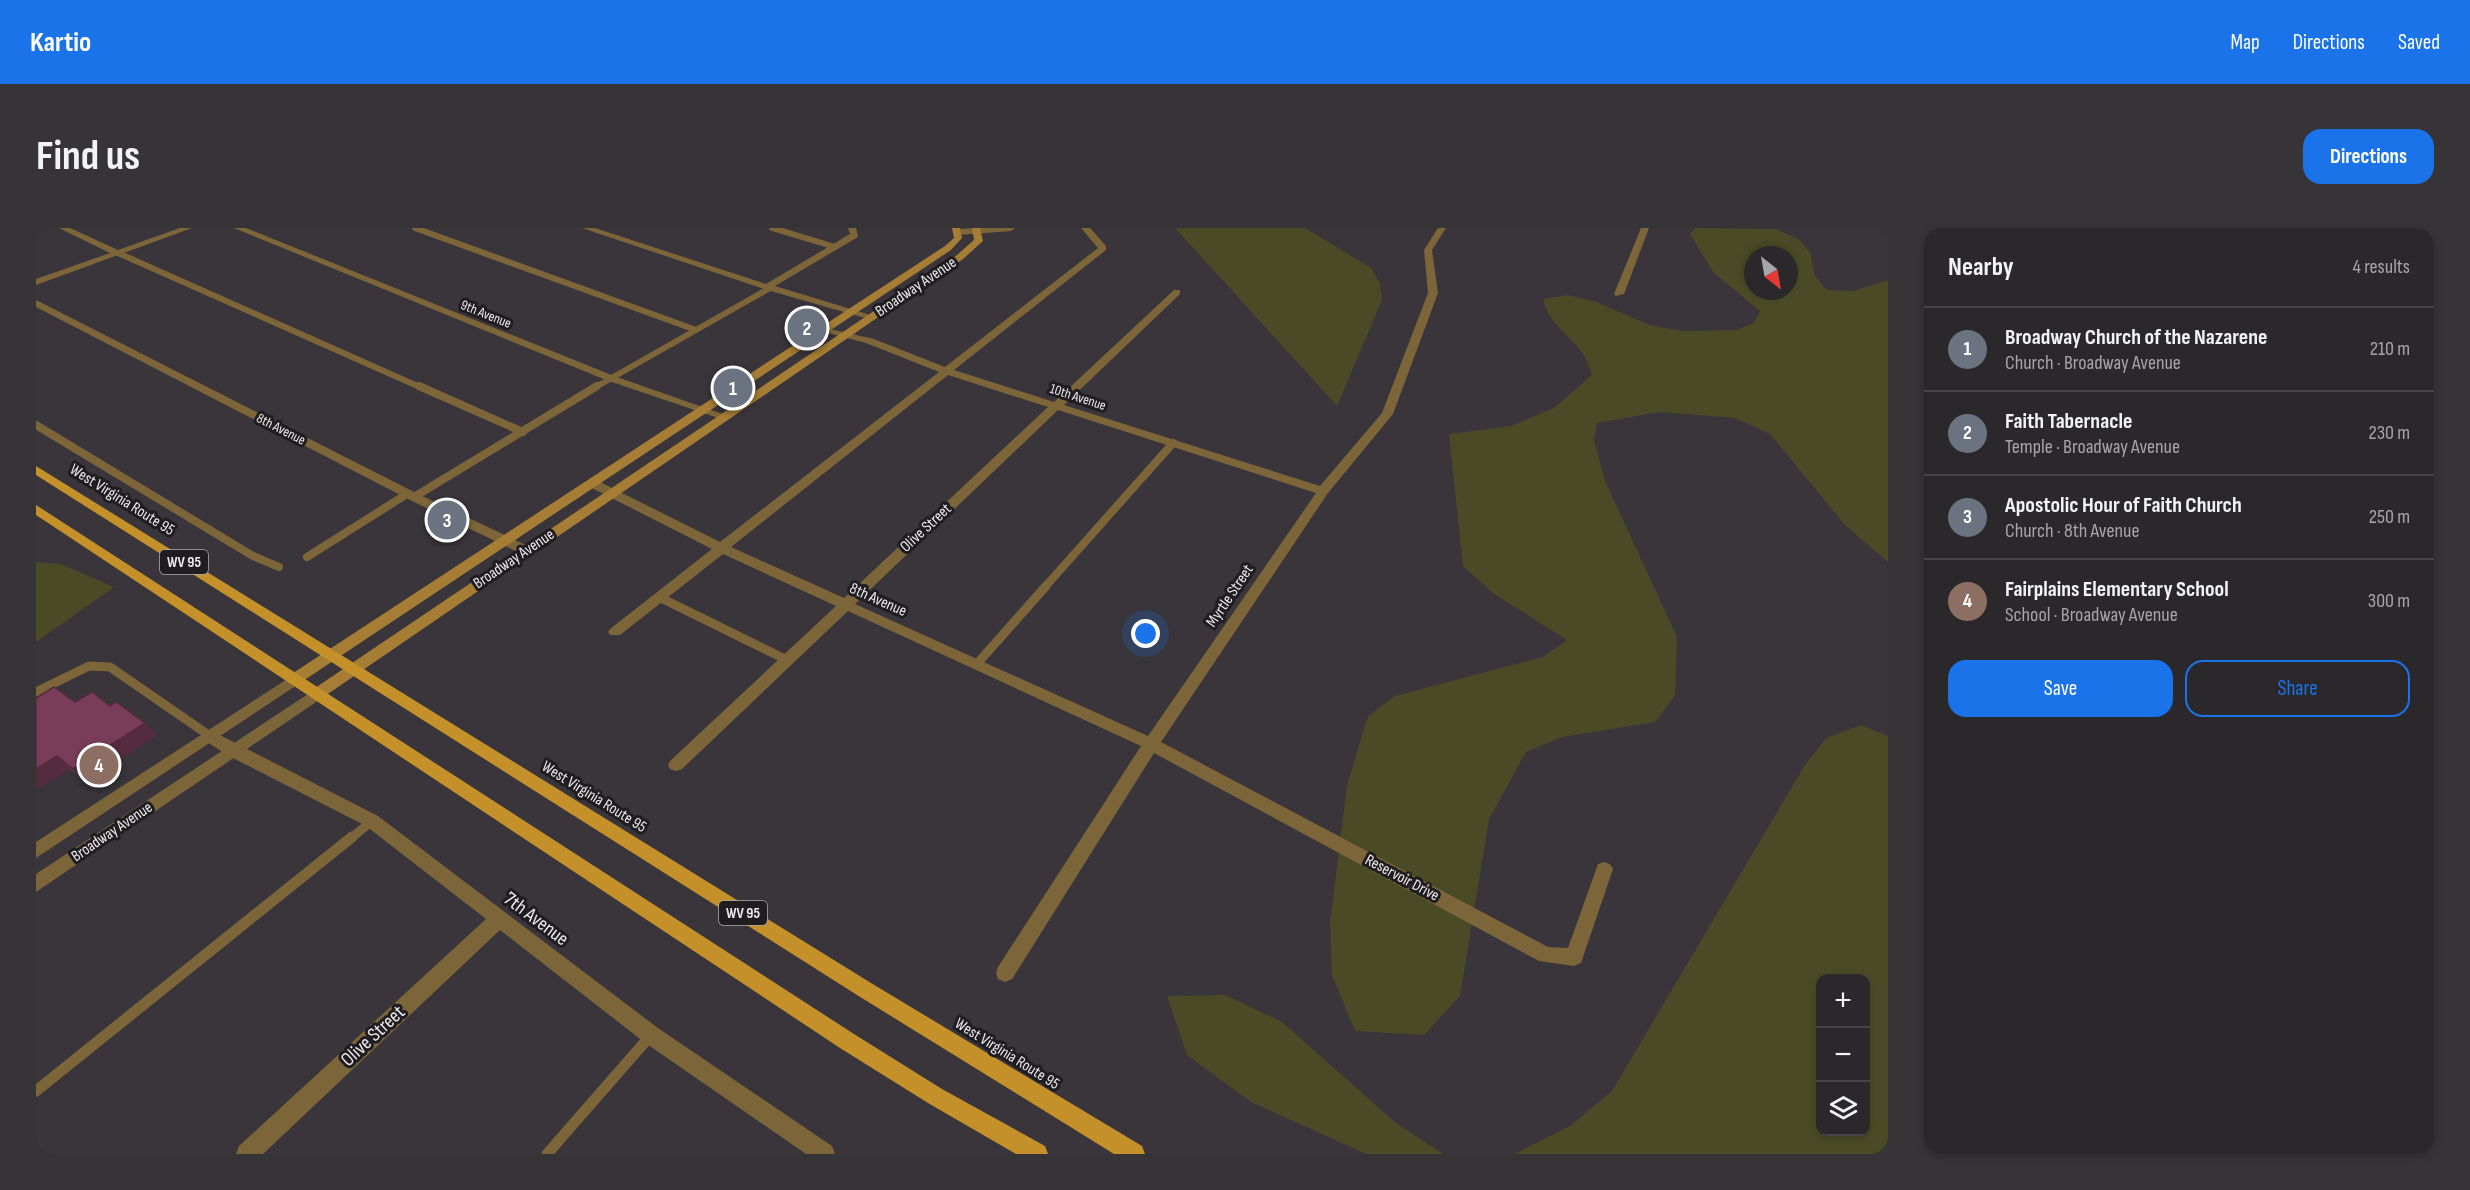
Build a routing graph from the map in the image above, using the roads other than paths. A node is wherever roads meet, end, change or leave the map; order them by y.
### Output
1 (63, 228) edge
2 (188, 228) edge
3 (238, 228) edge
4 (415, 228) edge
5 (586, 228) edge
6 (772, 228) edge
7 (852, 228) edge
8 (1011, 228) edge
9 (1085, 228) edge
10 (1442, 228) edge
11 (1645, 228) edge
12 (957, 230) edge
13 (977, 230) edge
14 (835, 247) junction
15 (118, 253) junction
16 (36, 282) edge
17 (768, 287) junction
18 (1177, 292) dead end
19 (1619, 294) dead end
20 (36, 303) edge
21 (852, 311) junction
22 (872, 317) junction
23 (825, 329) junction
24 (696, 330) junction
25 (845, 335) junction
26 (946, 371) junction
27 (610, 378) junction
28 (1056, 406) junction
29 (704, 409) junction
30 (725, 417) junction
31 (36, 425) edge
32 (523, 432) junction
33 (1173, 443) junction
34 (36, 470) edge
35 (592, 483) junction
36 (1323, 491) junction
37 (614, 492) junction
38 (410, 496) junction
39 (36, 509) edge
40 (505, 540) junction
41 (721, 548) junction
42 (527, 551) junction
43 (307, 557) dead end
44 (279, 567) dead end
45 (659, 597) junction
46 (845, 605) junction
47 (615, 632) dead end
48 (331, 655) junction
49 (787, 660) junction
50 (976, 665) junction
51 (353, 669) junction
52 (295, 679) junction
53 (36, 692) edge
54 (317, 694) junction
55 (210, 736) junction
56 (1151, 744) junction
57 (233, 751) junction
58 (676, 765) dead end
59 (372, 821) junction
60 (36, 851) edge
61 (1604, 869) dead end
62 (36, 884) edge
63 (499, 919) junction
64 (1005, 973) dead end
65 (651, 1035) junction
66 (36, 1091) edge
67 (247, 1154) edge
68 (547, 1154) edge
69 (824, 1154) edge
70 (1037, 1154) edge
71 (1134, 1154) edge

1 - 15 street
2 - 15 street
3 - 27 street, 9th Avenue
4 - 24 lane
5 - 17 street
6 - 14 lane
7 - 14 street
8 - 13 street
9 - 26 street
10 - 36 street, Myrtle Street
11 - 19 street
12 - 13 street
12 - 21 main road, Broadway Avenue
13 - 22 main road, Broadway Avenue
14 - 17 street
15 - 16 street
15 - 32 lane
17 - 21 street
17 - 24 lane
18 - 28 street, Olive Street
20 - 38 street, 8th Avenue
21 - 22 street
21 - 23 main road, Broadway Avenue
22 - 25 main road, Broadway Avenue
23 - 25 street, 10th Avenue
23 - 29 main road, Broadway Avenue
24 - 27 lane
25 - 26 street, 10th Avenue
25 - 30 main road, Broadway Avenue
26 - 28 street, 10th Avenue
26 - 41 street
27 - 29 street, 9th Avenue
27 - 32 lane
28 - 33 street, 10th Avenue
28 - 46 street, Olive Street
29 - 30 street, 9th Avenue
29 - 35 main road, Broadway Avenue
30 - 37 main road, Broadway Avenue
31 - 44 lane
32 - 38 lane
33 - 36 street, 10th Avenue
33 - 50 lane
34 - 48 main road, West Virginia Route 95 / WV 95
35 - 37 street, 8th Avenue
35 - 40 main road, Broadway Avenue
36 - 56 street, Myrtle Street
37 - 41 street, 8th Avenue
37 - 42 main road, Broadway Avenue
38 - 40 street, 8th Avenue
38 - 43 lane
39 - 52 main road, WV 95
40 - 42 street, 8th Avenue
40 - 48 main road, Broadway Avenue
41 - 45 street
41 - 46 street, 8th Avenue
42 - 51 main road, Broadway Avenue
45 - 47 street
45 - 49 lane
46 - 49 street, Olive Street
46 - 50 street, 8th Avenue
48 - 51 main road, West Virginia Route 95 / WV 95
48 - 52 main road, Broadway Avenue
49 - 58 street, Olive Street
50 - 56 street, 8th Avenue
51 - 54 main road, Broadway Avenue
51 - 71 main road, West Virginia Route 95 / WV 95
52 - 54 main road, WV 95
52 - 55 street, Broadway Avenue
53 - 55 lane
54 - 57 street, Broadway Avenue
54 - 70 main road, WV 95
55 - 57 street, 7th Avenue
55 - 60 street, Broadway Avenue
56 - 61 street, Reservoir Drive
56 - 64 street, Myrtle Street
57 - 59 street, 7th Avenue
57 - 62 street, Broadway Avenue
59 - 63 street, 7th Avenue
59 - 66 lane
63 - 65 street, 7th Avenue
63 - 67 street, Olive Street
65 - 68 lane
65 - 69 street, 7th Avenue

